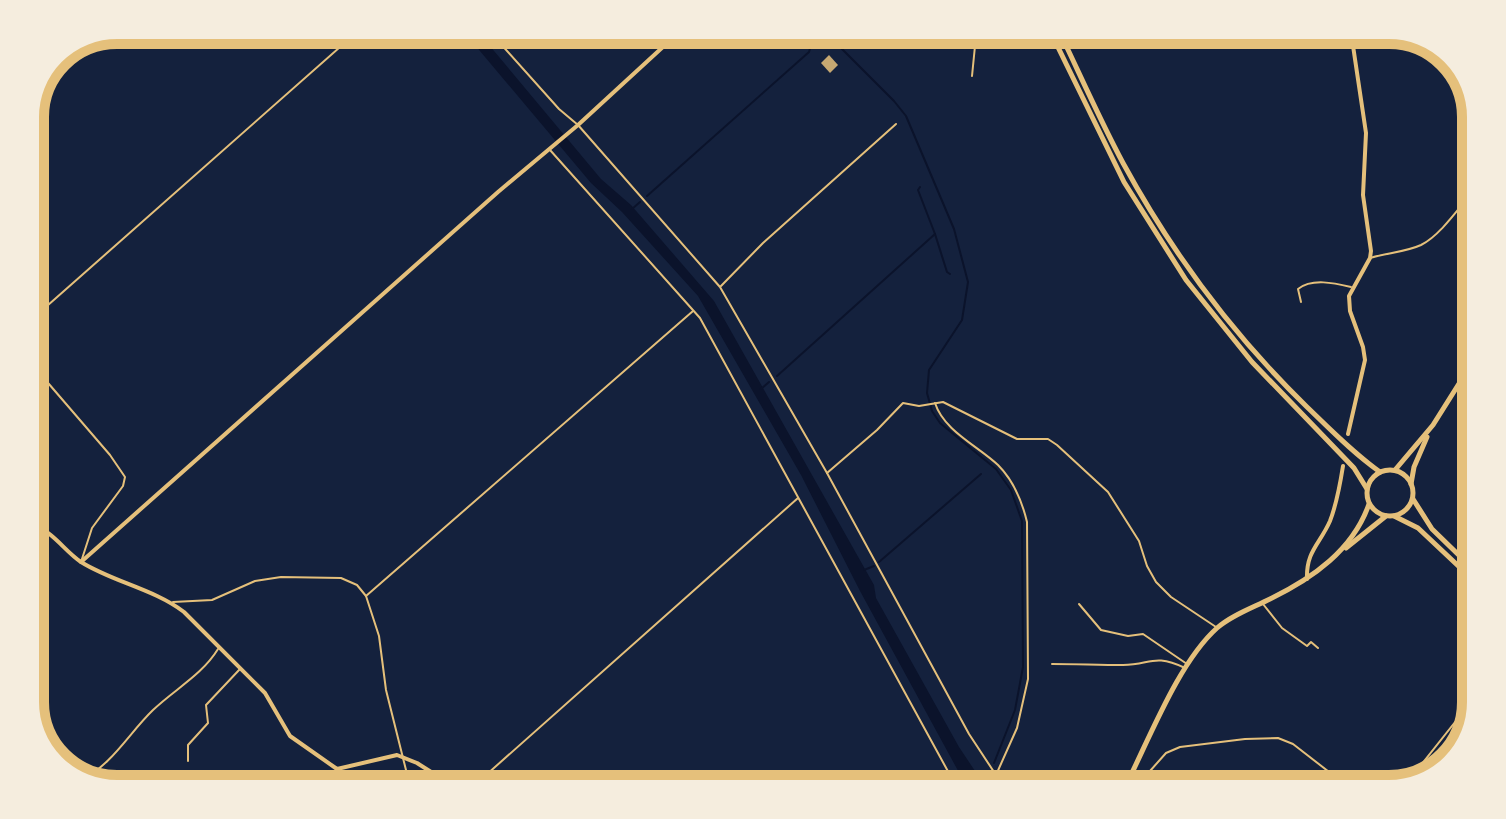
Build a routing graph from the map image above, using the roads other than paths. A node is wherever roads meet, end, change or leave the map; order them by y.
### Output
1 (343, 44) edge
2 (501, 44) edge
3 (666, 44) edge
4 (975, 44) edge
5 (1056, 44) edge
6 (1065, 44) edge
7 (1353, 44) edge
8 (972, 76) dead end
9 (896, 124) dead end
10 (576, 127) junction
11 (550, 148) junction
12 (1462, 205) edge
13 (1370, 258) junction
14 (720, 287) junction
15 (1352, 287) junction
16 (1301, 302) dead end
17 (44, 309) edge
18 (694, 311) junction
19 (44, 378) edge
20 (1461, 381) edge
21 (934, 402) junction
22 (1433, 425) junction
23 (1348, 434) dead end
24 (1343, 466) dead end
25 (1395, 470) junction
26 (1380, 472) junction
27 (827, 473) junction
28 (1411, 484) junction
29 (1367, 489) junction
30 (1413, 497) junction
31 (798, 498) junction
32 (1369, 504) junction
33 (1390, 516) junction
34 (44, 531) edge
35 (1339, 554) junction
36 (1462, 558) edge
37 (81, 562) junction
38 (1462, 569) edge
39 (1307, 579) junction
40 (366, 596) junction
41 (172, 602) junction
42 (1262, 603) junction
43 (1079, 604) dead end
44 (1217, 628) junction
45 (219, 648) junction
46 (1318, 648) dead end
47 (1052, 664) dead end
48 (1187, 666) junction
49 (240, 668) junction
50 (1461, 714) edge
51 (403, 757) junction
52 (188, 761) dead end
53 (1418, 768) edge
54 (337, 769) junction
55 (95, 772) edge
56 (338, 775) edge
57 (407, 775) edge
58 (435, 775) edge
59 (486, 775) edge
60 (950, 775) edge
61 (996, 775) joint
62 (1131, 775) edge
63 (1146, 775) edge
64 (1333, 775) edge

1 - 17 lane
2 - 10 lane
3 - 10 street
4 - 8 lane
5 - 29 main road
6 - 26 main road
7 - 13 street
9 - 14 lane
10 - 11 street
10 - 14 lane
11 - 18 lane
11 - 37 street
12 - 13 lane
13 - 15 street
14 - 27 lane
15 - 16 lane
15 - 23 street
18 - 31 lane
18 - 40 lane
19 - 37 lane
20 - 22 main road
21 - 27 lane
21 - 44 lane
21 - 61 lane
22 - 25 main road
22 - 28 main road
24 - 39 street
25 - 26 main road
25 - 28 main road
26 - 29 main road
27 - 61 lane
28 - 30 main road
29 - 32 main road
30 - 33 main road
30 - 36 main road
31 - 59 lane
31 - 60 lane
32 - 33 main road
32 - 35 main road
33 - 35 main road
33 - 38 main road
34 - 37 street
35 - 39 main road
37 - 41 street
39 - 42 main road
40 - 41 lane
40 - 51 lane
41 - 45 street
42 - 44 main road
42 - 46 lane
43 - 48 lane
44 - 48 main road
45 - 49 street
45 - 55 lane
47 - 48 lane
48 - 62 main road
49 - 52 lane
49 - 54 street
50 - 53 lane
51 - 54 street
51 - 57 lane
51 - 58 street
54 - 56 lane
63 - 64 lane

